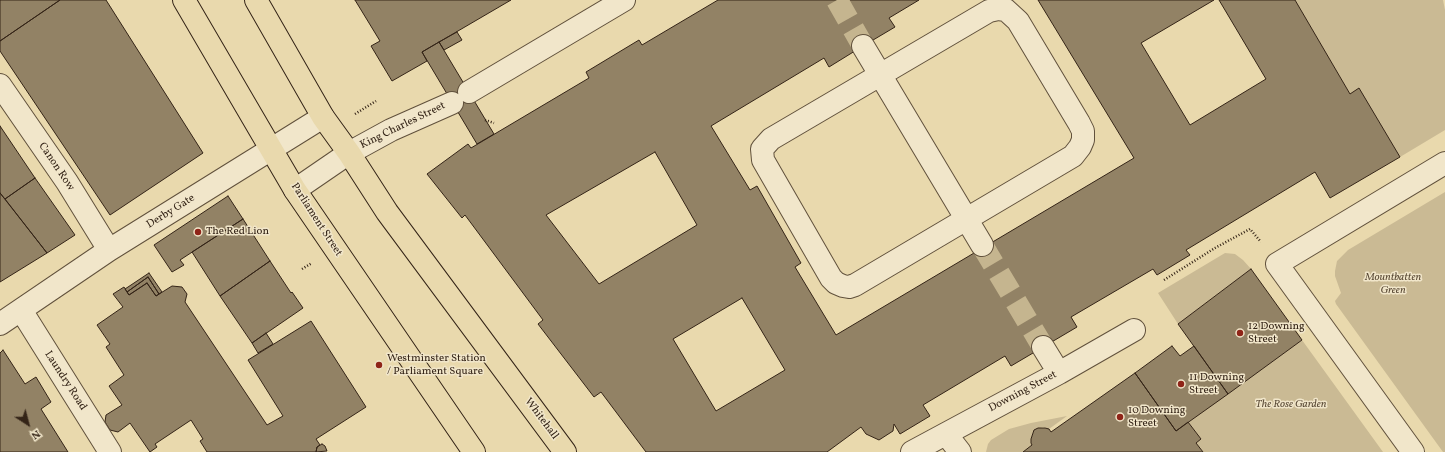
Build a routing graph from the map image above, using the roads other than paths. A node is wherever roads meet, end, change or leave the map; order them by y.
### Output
1 (184, 0) edge
2 (256, 0) edge
3 (624, 0) edge
4 (863, 46) tunnel mouth
5 (881, 75) junction
6 (0, 85) edge
7 (323, 117) junction
8 (271, 148) junction
9 (349, 153) junction
10 (1445, 164) edge
11 (295, 190) junction
12 (966, 219) junction
13 (982, 245) tunnel mouth
14 (109, 250) junction
15 (20, 310) junction
16 (0, 324) edge
17 (1134, 330) dead end
18 (1043, 347) tunnel mouth
19 (1059, 373) junction
20 (946, 434) junction
21 (110, 452) edge
22 (474, 452) edge
23 (565, 452) edge
24 (912, 452) edge
25 (960, 452) edge
26 (1413, 452) edge

1 - 8 main road, Parliament Street
2 - 7 main road
3 - 9 street, King Charles Street
4 - 5 street
5 - 12 street
5 - 12 street
5 - 12 street
6 - 14 street, Canon Row
7 - 8 street, Derby Gate
7 - 9 main road
8 - 11 main road, Parliament Street
8 - 14 street, Derby Gate
9 - 11 street, King Charles Street
9 - 23 main road, Whitehall
10 - 26 street
11 - 22 main road, Parliament Street
12 - 13 street
14 - 15 street, Derby Gate
15 - 16 street, Derby Gate
15 - 21 street, Laundry Road
17 - 19 street, Downing Street
18 - 19 street
19 - 20 street, Downing Street
20 - 24 street, Downing Street
20 - 25 street

